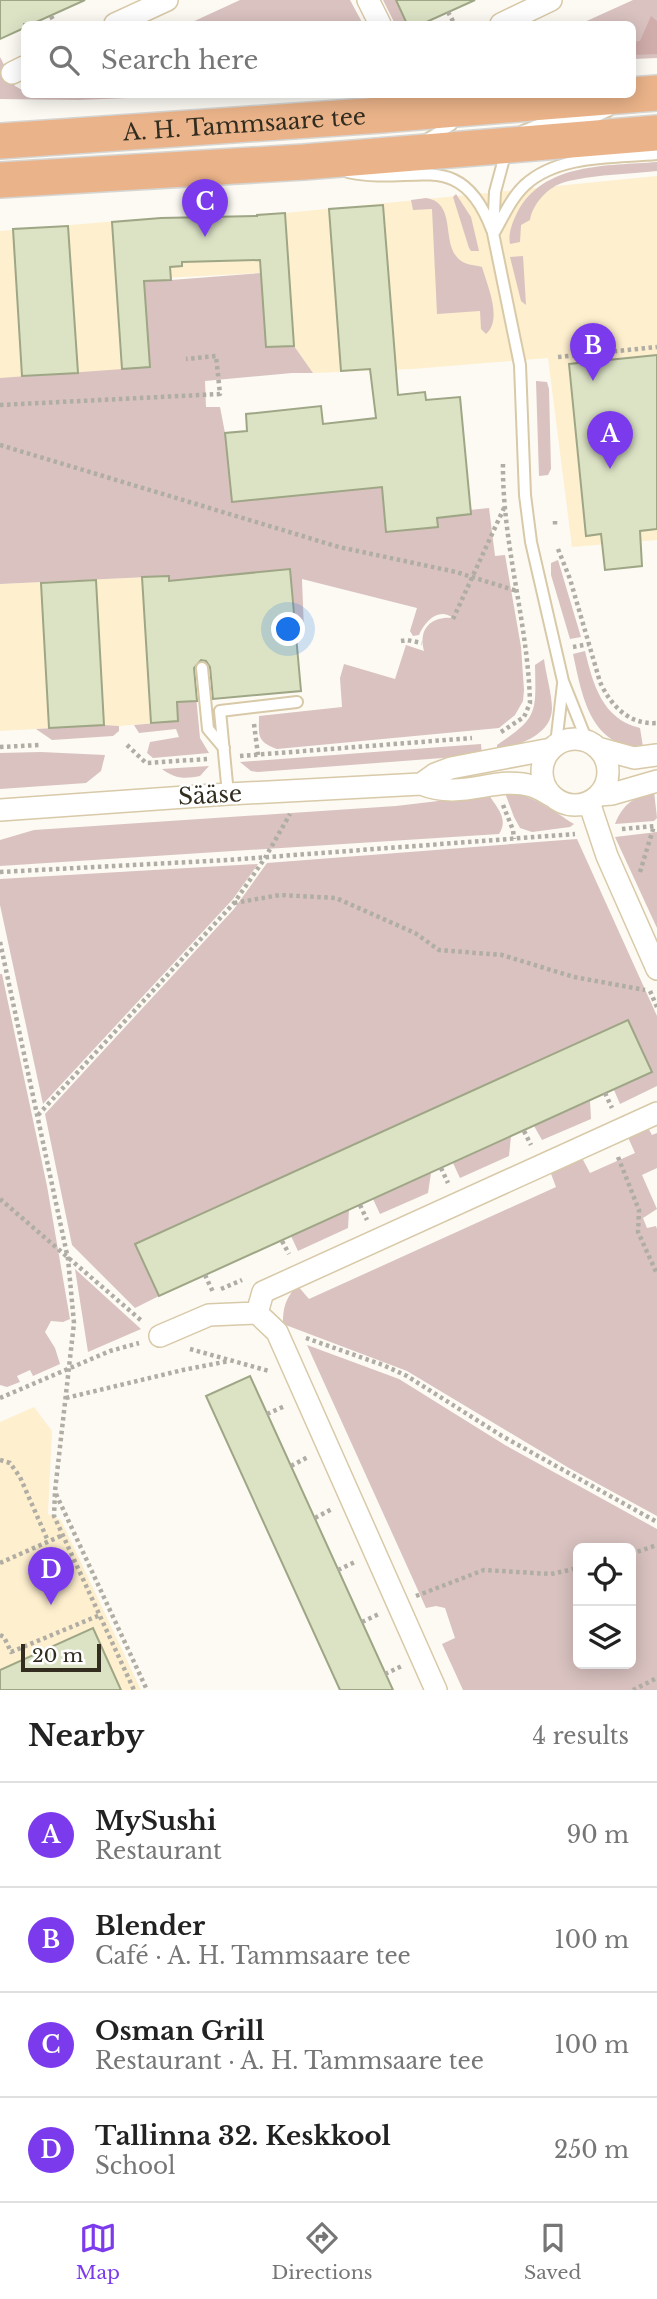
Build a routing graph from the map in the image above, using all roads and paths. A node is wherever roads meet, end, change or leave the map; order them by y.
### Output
1 (167, 0) edge
2 (368, 0) edge
3 (551, 0) edge
4 (448, 12) dead end
5 (51, 16) dead end
6 (54, 21) edge
7 (122, 21) edge
8 (378, 21) edge
9 (453, 21) edge
10 (507, 21) edge
11 (651, 93) edge
12 (556, 98) edge
13 (461, 103) junction
14 (657, 133) edge
15 (0, 141) edge
16 (508, 146) junction
17 (406, 153) junction
18 (657, 154) edge
19 (304, 162) junction
20 (0, 180) edge
21 (493, 233) junction
22 (657, 347) edge
23 (558, 357) dead end
24 (186, 359) dead end
25 (0, 405) edge
26 (0, 445) edge
27 (503, 460) dead end
28 (505, 507) junction
29 (558, 549) dead end
30 (472, 577) junction
31 (517, 591) junction
32 (453, 619) dead end
33 (401, 641) dead end
34 (422, 643) dead end
35 (589, 644) junction
36 (572, 648) dead end
37 (535, 654) dead end
38 (526, 655) junction
39 (202, 668) dead end
40 (563, 681) junction
41 (297, 702) dead end
42 (252, 707) junction
43 (657, 723) edge
44 (496, 734) dead end
45 (480, 737) dead end
46 (593, 744) junction
47 (40, 745) dead end
48 (127, 746) dead end
49 (553, 746) junction
50 (0, 747) edge
51 (224, 748) junction
52 (258, 755) junction
53 (657, 755) edge
54 (238, 756) dead end
55 (206, 759) dead end
56 (657, 781) edge
57 (421, 785) junction
58 (300, 790) junction
59 (228, 794) junction
60 (499, 794) dead end
61 (552, 796) junction
62 (594, 798) junction
63 (0, 810) edge
64 (655, 826) edge
65 (614, 830) dead end
66 (581, 833) dead end
67 (514, 839) junction
68 (265, 858) junction
69 (0, 872) edge
70 (233, 903) junction
71 (630, 907) junction
72 (0, 942) edge
73 (657, 968) edge
74 (650, 991) dead end
75 (606, 1093) dead end
76 (614, 1112) dead end
77 (657, 1113) edge
78 (37, 1116) junction
79 (524, 1131) dead end
80 (609, 1135) junction
81 (533, 1149) dead end
82 (441, 1168) dead end
83 (450, 1187) dead end
84 (0, 1199) edge
85 (360, 1205) dead end
86 (368, 1224) dead end
87 (282, 1241) dead end
88 (290, 1258) dead end
89 (68, 1259) junction
90 (657, 1273) edge
91 (205, 1276) dead end
92 (213, 1292) dead end
93 (257, 1313) junction
94 (277, 1332) junction
95 (160, 1336) junction
96 (232, 1361) junction
97 (70, 1368) junction
98 (271, 1372) dead end
99 (0, 1398) edge
100 (66, 1398) junction
101 (286, 1406) dead end
102 (267, 1414) dead end
103 (309, 1457) dead end
104 (0, 1460) edge
105 (291, 1466) dead end
106 (55, 1491) junction
107 (333, 1509) dead end
108 (314, 1518) dead end
109 (657, 1522) edge
110 (63, 1535) junction
111 (48, 1541) junction
112 (657, 1545) edge
113 (636, 1552) edge
114 (356, 1561) dead end
115 (0, 1563) edge
116 (573, 1569) edge
117 (338, 1570) dead end
118 (388, 1608) junction
119 (100, 1615) junction
120 (362, 1622) dead end
121 (0, 1635) edge
122 (403, 1666) dead end
123 (386, 1674) dead end
124 (657, 1678) edge
125 (134, 1690) edge
126 (147, 1690) edge
127 (436, 1690) edge
128 (633, 1690) edge

1 - 7 street
2 - 8 street
3 - 10 street
4 - 9 path
5 - 6 path
11 - 16 lane
12 - 13 main road, A. H. Tammsaare tee
13 - 15 main road, A. H. Tammsaare tee
13 - 17 lane
14 - 16 main road, A. H. Tammsaare tee
16 - 17 main road, A. H. Tammsaare tee
16 - 21 lane
17 - 19 main road, A. H. Tammsaare tee
18 - 21 lane
19 - 20 main road, A. H. Tammsaare tee
19 - 21 lane
21 - 40 lane
22 - 23 path
24 - 25 path
26 - 30 path
27 - 28 path
28 - 30 path
28 - 31 path
29 - 35 path
30 - 31 path
30 - 32 path
31 - 38 path
33 - 34 path
35 - 36 path
35 - 43 path
37 - 38 path
38 - 44 path
39 - 51 lane
40 - 46 lane
40 - 49 lane
41 - 42 lane
42 - 51 lane
42 - 52 path
45 - 52 path
46 - 49 street, Sääse
46 - 53 street, Sääse
46 - 62 street
47 - 50 path
48 - 55 path
49 - 57 street, Sääse
49 - 61 street
51 - 59 lane
52 - 54 path
56 - 62 street, Sääse
57 - 58 street, Sääse
57 - 61 street, Sääse
58 - 59 street, Sääse
58 - 68 path
59 - 63 street, Sääse
60 - 67 path
61 - 62 street, Sääse
62 - 71 street
64 - 65 path
64 - 71 path
66 - 67 path
67 - 68 path
68 - 69 path
68 - 70 path
70 - 74 path
70 - 78 path
71 - 73 street
72 - 78 path
75 - 76 path
77 - 80 street
78 - 89 path
79 - 81 path
80 - 90 path
80 - 93 street
82 - 83 path
84 - 89 path
85 - 86 path
87 - 88 path
89 - 95 path
89 - 97 path
91 - 92 path
93 - 94 street
93 - 95 street
94 - 109 path
94 - 118 street
95 - 96 path
95 - 97 path
96 - 98 path
96 - 100 path
97 - 99 path
97 - 100 path
100 - 106 path
101 - 102 path
103 - 105 path
104 - 111 path
106 - 110 path
106 - 126 path
107 - 108 path
110 - 111 path
110 - 119 path
111 - 115 path
112 - 113 path
114 - 117 path
116 - 118 path
118 - 120 path
118 - 127 street
119 - 121 path
119 - 125 path
122 - 123 path
124 - 128 path

